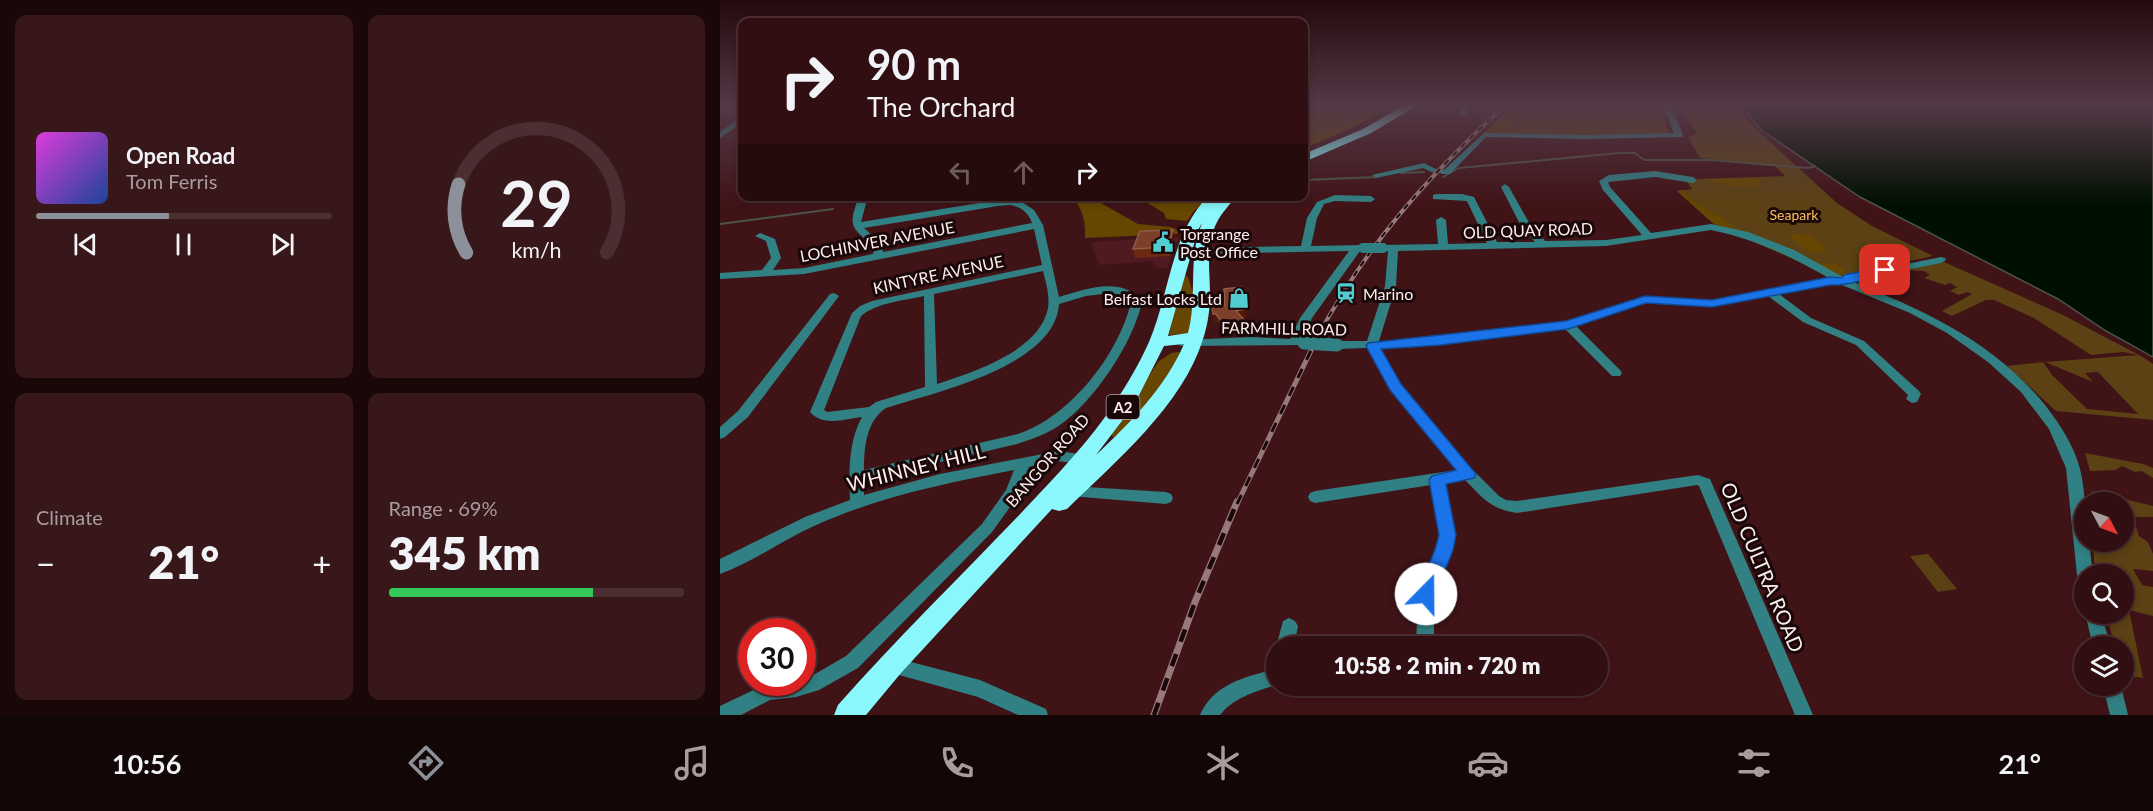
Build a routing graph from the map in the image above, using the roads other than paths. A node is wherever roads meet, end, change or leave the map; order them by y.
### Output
1 (1332, 138) edge
2 (1350, 138) edge
3 (1481, 138) edge
4 (1308, 148) edge
5 (1308, 156) edge
6 (1376, 175) dead end
7 (1693, 180) dead end
8 (1505, 187) dead end
9 (1436, 197) dead end
10 (1371, 199) dead end
11 (862, 201) edge
12 (1006, 201) edge
13 (1014, 201) edge
14 (1211, 201) edge
15 (1226, 201) edge
16 (1442, 220) dead end
17 (1038, 225) junction
18 (857, 226) junction
19 (760, 236) dead end
20 (1649, 237) junction
21 (1541, 244) junction
22 (1494, 246) junction
23 (1360, 248) junction
24 (1388, 248) junction
25 (1443, 248) junction
26 (1305, 249) junction
27 (1200, 251) junction
28 (879, 256) junction
29 (1941, 260) dead end
30 (1047, 267) junction
31 (765, 273) junction
32 (720, 276) edge
33 (1845, 282) junction
34 (929, 292) junction
35 (1771, 292) junction
36 (834, 296) dead end
37 (1054, 302) junction
38 (1568, 325) junction
39 (1194, 340) junction
40 (1157, 343) junction
41 (1299, 343) junction
42 (1372, 346) junction
43 (1616, 373) dead end
44 (931, 388) junction
45 (1912, 399) dead end
46 (872, 411) junction
47 (720, 434) edge
48 (1023, 462) junction
49 (1088, 462) junction
50 (1468, 474) junction
51 (856, 477) junction
52 (1437, 480) junction
53 (1070, 491) junction
54 (1315, 497) dead end
55 (1166, 498) dead end
56 (857, 502) junction
57 (2084, 564) edge
58 (720, 567) edge
59 (970, 582) junction
60 (1289, 626) dead end
61 (1288, 636) edge
62 (1425, 636) edge
63 (891, 664) junction
64 (1266, 680) edge
65 (2114, 696) edge
66 (722, 715) edge
67 (848, 715) edge
68 (1039, 715) edge
69 (1209, 715) edge
70 (1804, 715) edge
71 (2119, 715) edge

1 - 4 highway
2 - 5 highway
3 - 6 street
7 - 20 street
8 - 21 street
9 - 22 street
10 - 26 street
11 - 18 street
12 - 18 street
13 - 17 street
14 - 40 highway, BANGOR ROAD / A2
15 - 27 highway, A2
16 - 25 street
17 - 28 street, LOCHINVER AVENUE
17 - 30 street
18 - 28 street
19 - 31 street
20 - 21 street, OLD QUAY ROAD
20 - 33 street, OLD QUAY ROAD
21 - 22 street, OLD QUAY ROAD
22 - 25 street, OLD QUAY ROAD
23 - 24 street, OLD QUAY ROAD, bridge
23 - 26 street, OLD QUAY ROAD
23 - 41 street
24 - 25 street, OLD QUAY ROAD
24 - 42 street
26 - 27 street, OLD QUAY ROAD
27 - 39 highway, A2
28 - 31 street, LOCHINVER AVENUE
29 - 33 street, FARMHILL ROAD
30 - 34 street, KINTYRE AVENUE
30 - 37 street
31 - 32 street, LOCHINVER AVENUE
33 - 35 street, FARMHILL ROAD
33 - 57 street, OLD QUAY ROAD
34 - 44 street
34 - 46 street, KINTYRE AVENUE
35 - 38 street, FARMHILL ROAD
35 - 45 street
36 - 47 street
37 - 44 street
37 - 51 street
38 - 42 street, FARMHILL ROAD
38 - 43 street
39 - 40 highway
39 - 41 street, FARMHILL ROAD
39 - 49 highway, A2
40 - 49 highway, BANGOR ROAD / A2
41 - 42 street, FARMHILL ROAD, bridge
42 - 50 street, OLD CULTRA ROAD
44 - 46 street
46 - 51 street
48 - 49 street, WHINNEY HILL
48 - 56 street, WHINNEY HILL
48 - 66 street
49 - 53 highway, A2
49 - 59 highway, BANGOR ROAD / A2
50 - 52 street
50 - 70 street, OLD CULTRA ROAD
51 - 56 street
52 - 54 street
52 - 62 street
53 - 55 street
53 - 59 highway, A2
56 - 58 street, WHINNEY HILL
59 - 63 highway, BANGOR ROAD / A2
60 - 61 street
63 - 67 highway, BANGOR ROAD / A2
63 - 68 street
64 - 69 street
65 - 71 street

